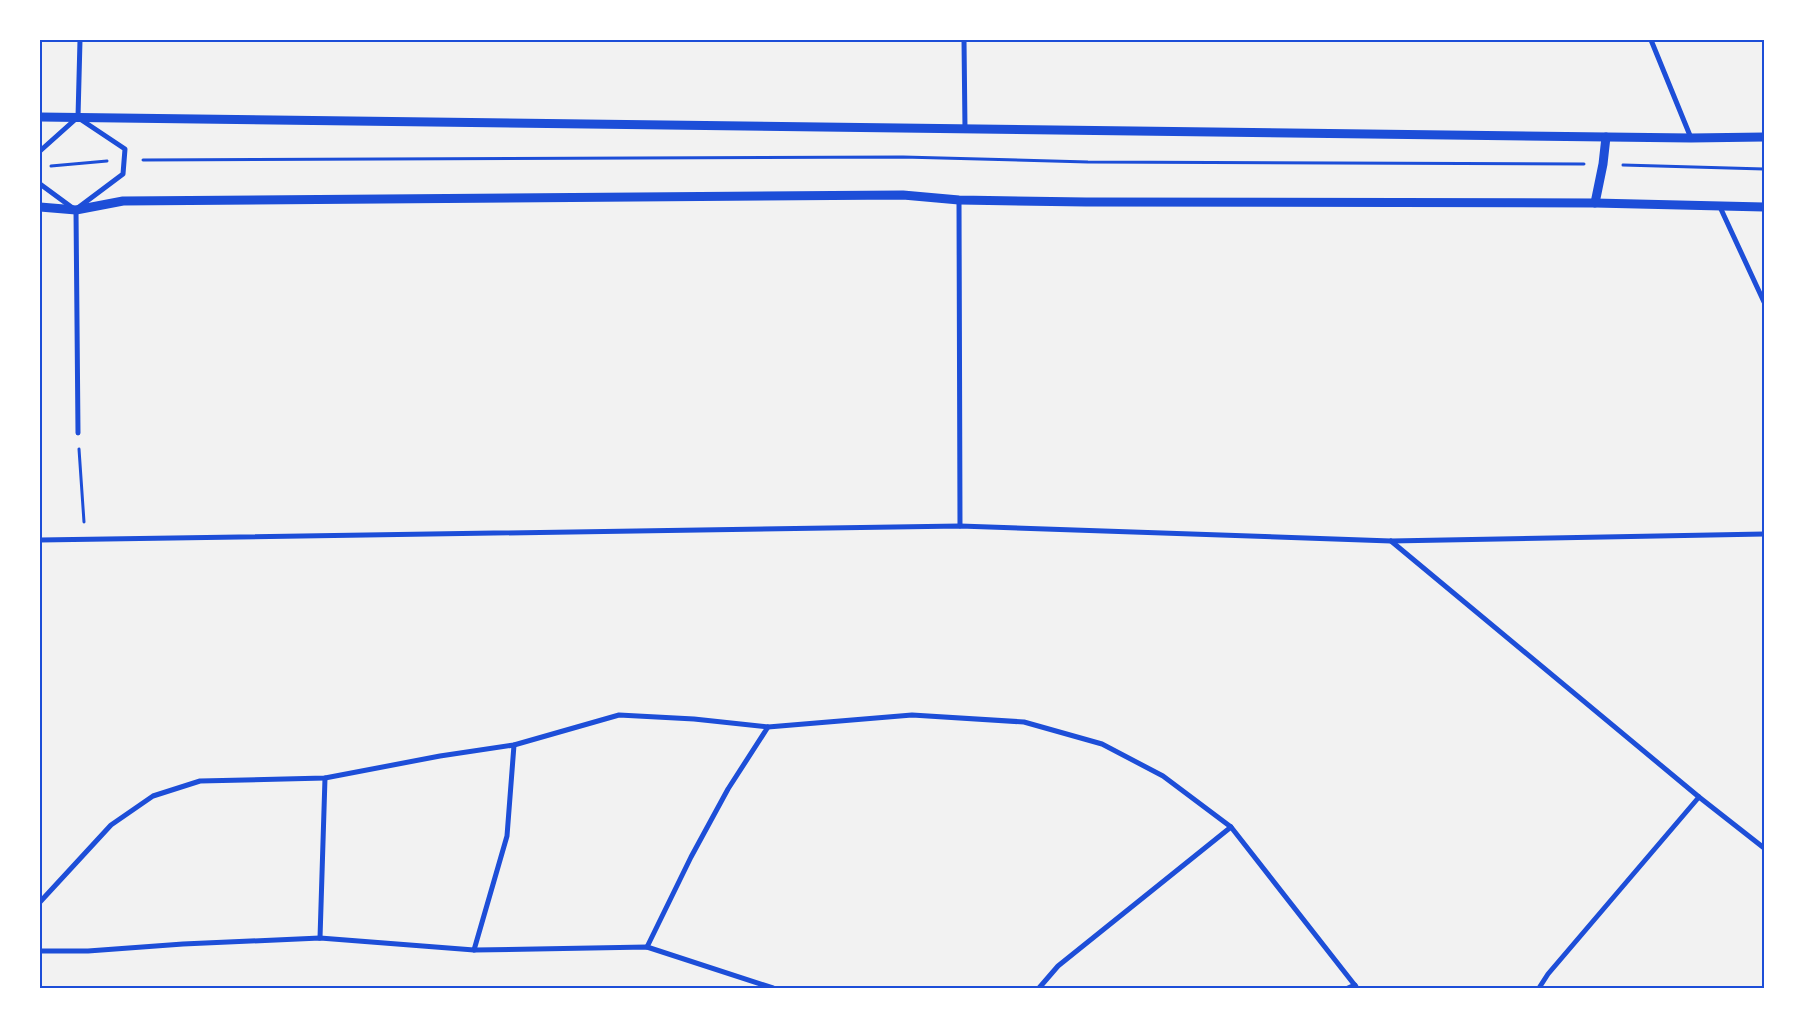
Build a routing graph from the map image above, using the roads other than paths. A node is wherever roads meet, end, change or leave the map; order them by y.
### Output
1 (80, 40) edge
2 (964, 40) edge
3 (1651, 40) edge
4 (40, 117) edge
5 (78, 117) junction
6 (965, 129) junction
7 (1606, 137) junction
8 (1764, 137) edge
9 (1691, 138) junction
10 (40, 151) edge
11 (40, 184) edge
12 (959, 200) junction
13 (1595, 203) junction
14 (40, 207) edge
15 (1720, 207) junction
16 (1764, 207) edge
17 (76, 210) junction
18 (1764, 302) edge
19 (78, 433) road end
20 (960, 526) junction
21 (1764, 534) edge
22 (40, 540) edge
23 (1391, 541) junction
24 (768, 727) junction
25 (514, 745) junction
26 (325, 778) junction
27 (1699, 797) junction
28 (1231, 827) junction
29 (1764, 848) edge
30 (40, 902) edge
31 (320, 938) junction
32 (647, 947) junction
33 (474, 950) junction
34 (40, 951) edge
35 (1356, 986) edge
36 (773, 988) edge
37 (1039, 988) edge
38 (1348, 988) edge
39 (1539, 988) edge

1 - 5 street
2 - 6 street
3 - 9 street
4 - 5 street
5 - 6 street
5 - 10 street
5 - 17 street
6 - 7 street
7 - 9 street
7 - 13 street
8 - 9 street
11 - 17 street
12 - 13 street
12 - 17 street
12 - 20 street
13 - 15 street
14 - 17 street
15 - 16 street
15 - 18 street
17 - 19 street
20 - 22 street
20 - 23 street
21 - 23 street
23 - 27 street
24 - 25 street
24 - 28 street
24 - 32 street
25 - 26 street
25 - 33 street
26 - 30 street
26 - 31 street
27 - 29 street
27 - 39 street
28 - 35 street
28 - 37 street
31 - 33 street
31 - 34 street
32 - 33 street
32 - 36 street
35 - 38 street

